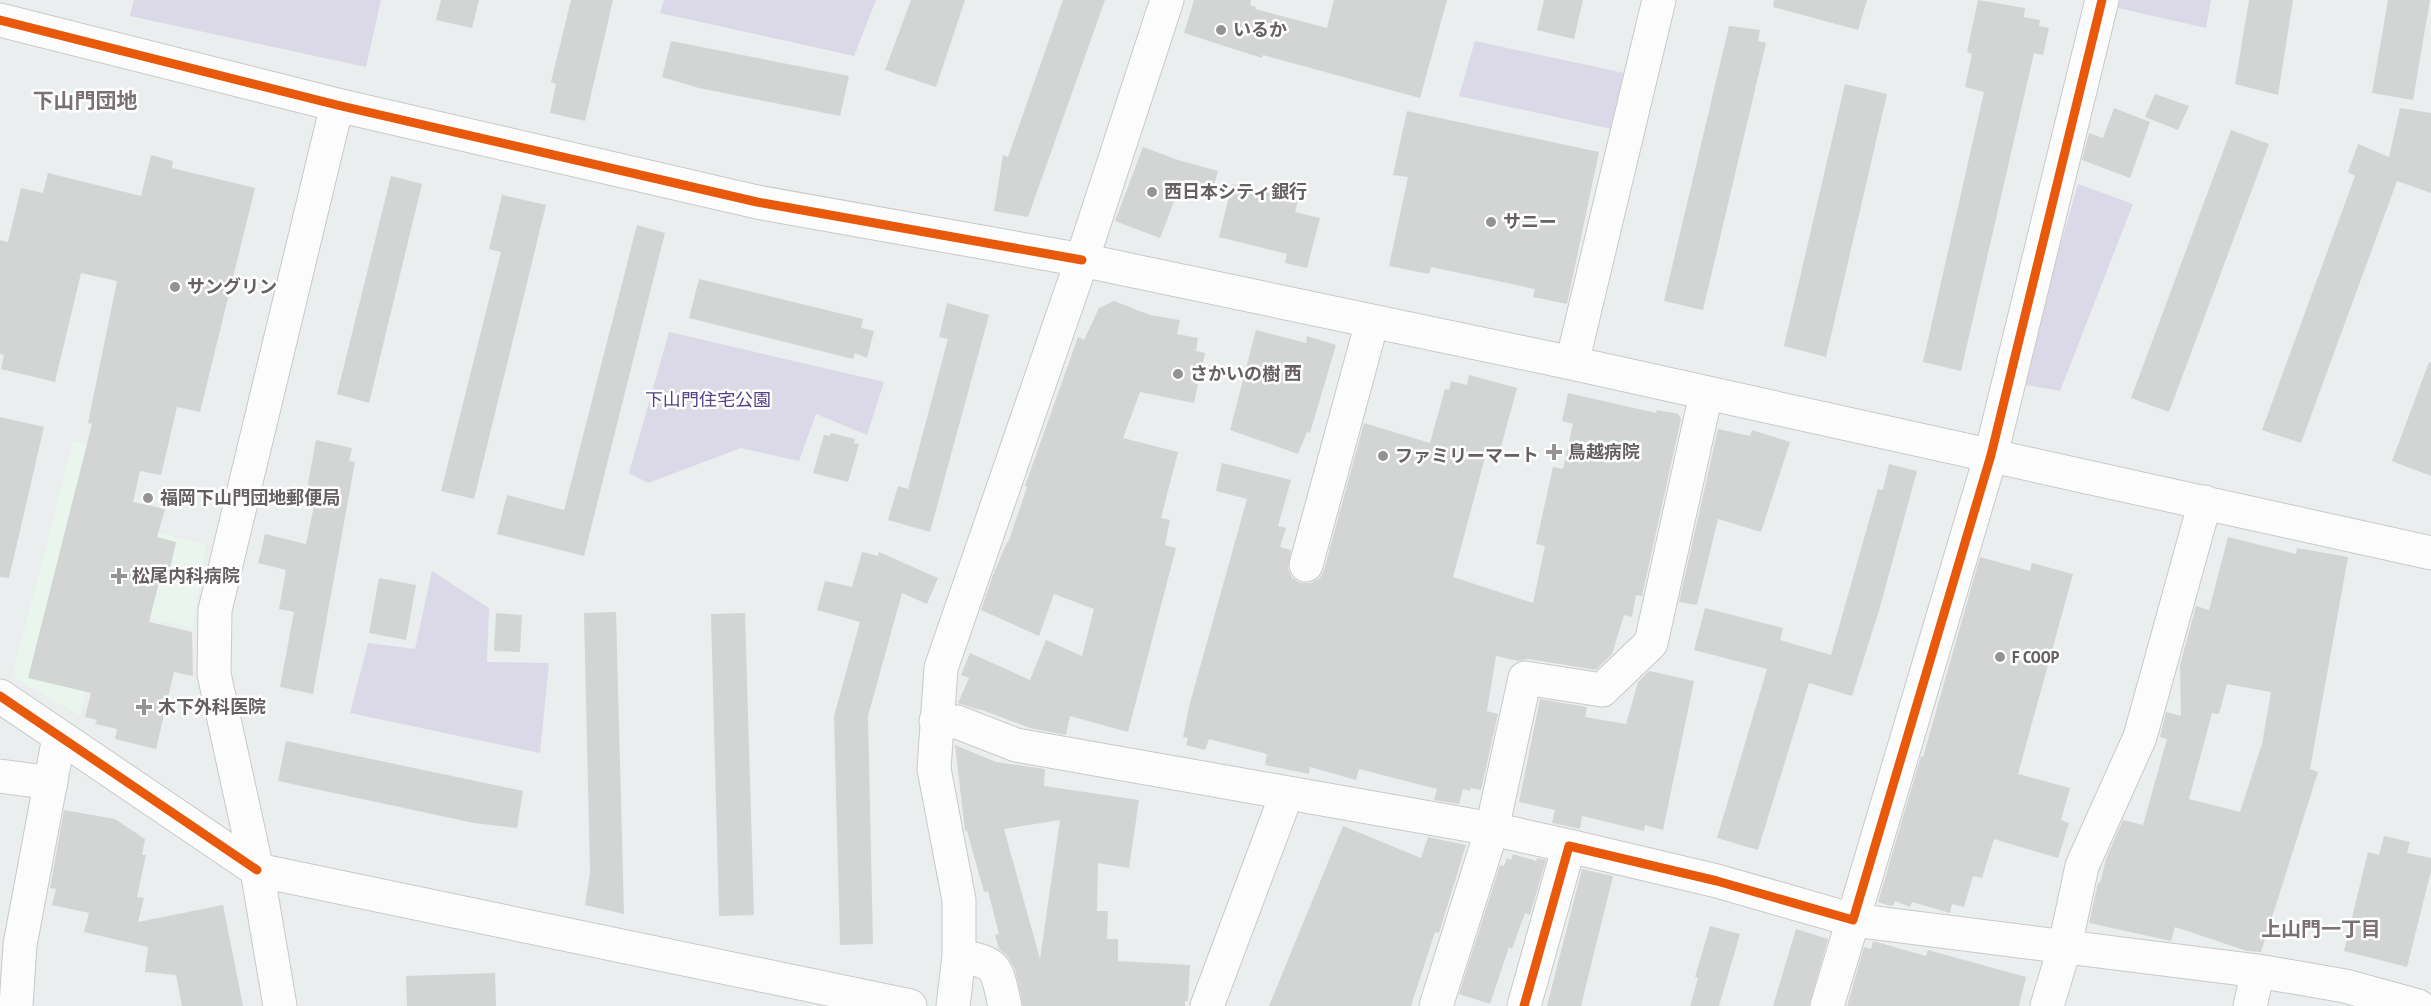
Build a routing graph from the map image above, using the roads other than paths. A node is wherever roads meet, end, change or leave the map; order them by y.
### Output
1 (1167, 0) edge
2 (1659, 0) edge
3 (2102, 0) edge
4 (0, 20) edge
5 (337, 105) junction
6 (1082, 260) junction
7 (1372, 322) junction
8 (1572, 363) junction
9 (1706, 393) junction
10 (1991, 455) junction
11 (2205, 502) junction
12 (2431, 553) edge
13 (1306, 566) dead end
14 (0, 696) edge
15 (936, 721) junction
16 (59, 737) junction
17 (0, 776) edge
18 (51, 783) junction
19 (1287, 793) junction
20 (1492, 829) junction
21 (1569, 846) junction
22 (257, 870) junction
23 (1853, 920) junction
24 (2065, 946) junction
25 (959, 956) junction
26 (2258, 971) junction
27 (16, 1006) edge
28 (280, 1006) edge
29 (910, 1006) edge
30 (953, 1006) edge
31 (1005, 1006) edge
32 (1207, 1006) edge
33 (1436, 1006) edge
34 (1524, 1006) edge
35 (1827, 1006) edge
36 (2047, 1006) edge
37 (2250, 1006) edge
38 (2418, 1006) edge

1 - 6 street
2 - 8 street
3 - 10 street
4 - 5 street
5 - 6 street
5 - 22 street
6 - 7 street
6 - 15 street
7 - 8 street
7 - 13 street
8 - 9 street
9 - 10 street
9 - 20 street
10 - 11 street
10 - 23 street
11 - 12 street
11 - 24 street
14 - 16 street
15 - 19 street
15 - 25 street
16 - 18 street
16 - 22 street
17 - 18 street
18 - 27 street
19 - 20 street
19 - 32 street
20 - 21 street
20 - 33 street
21 - 23 street
21 - 34 street
22 - 28 street
22 - 29 street
23 - 24 street
23 - 35 street
24 - 26 street
24 - 36 street
25 - 30 street
25 - 31 street
26 - 37 street
26 - 38 street

